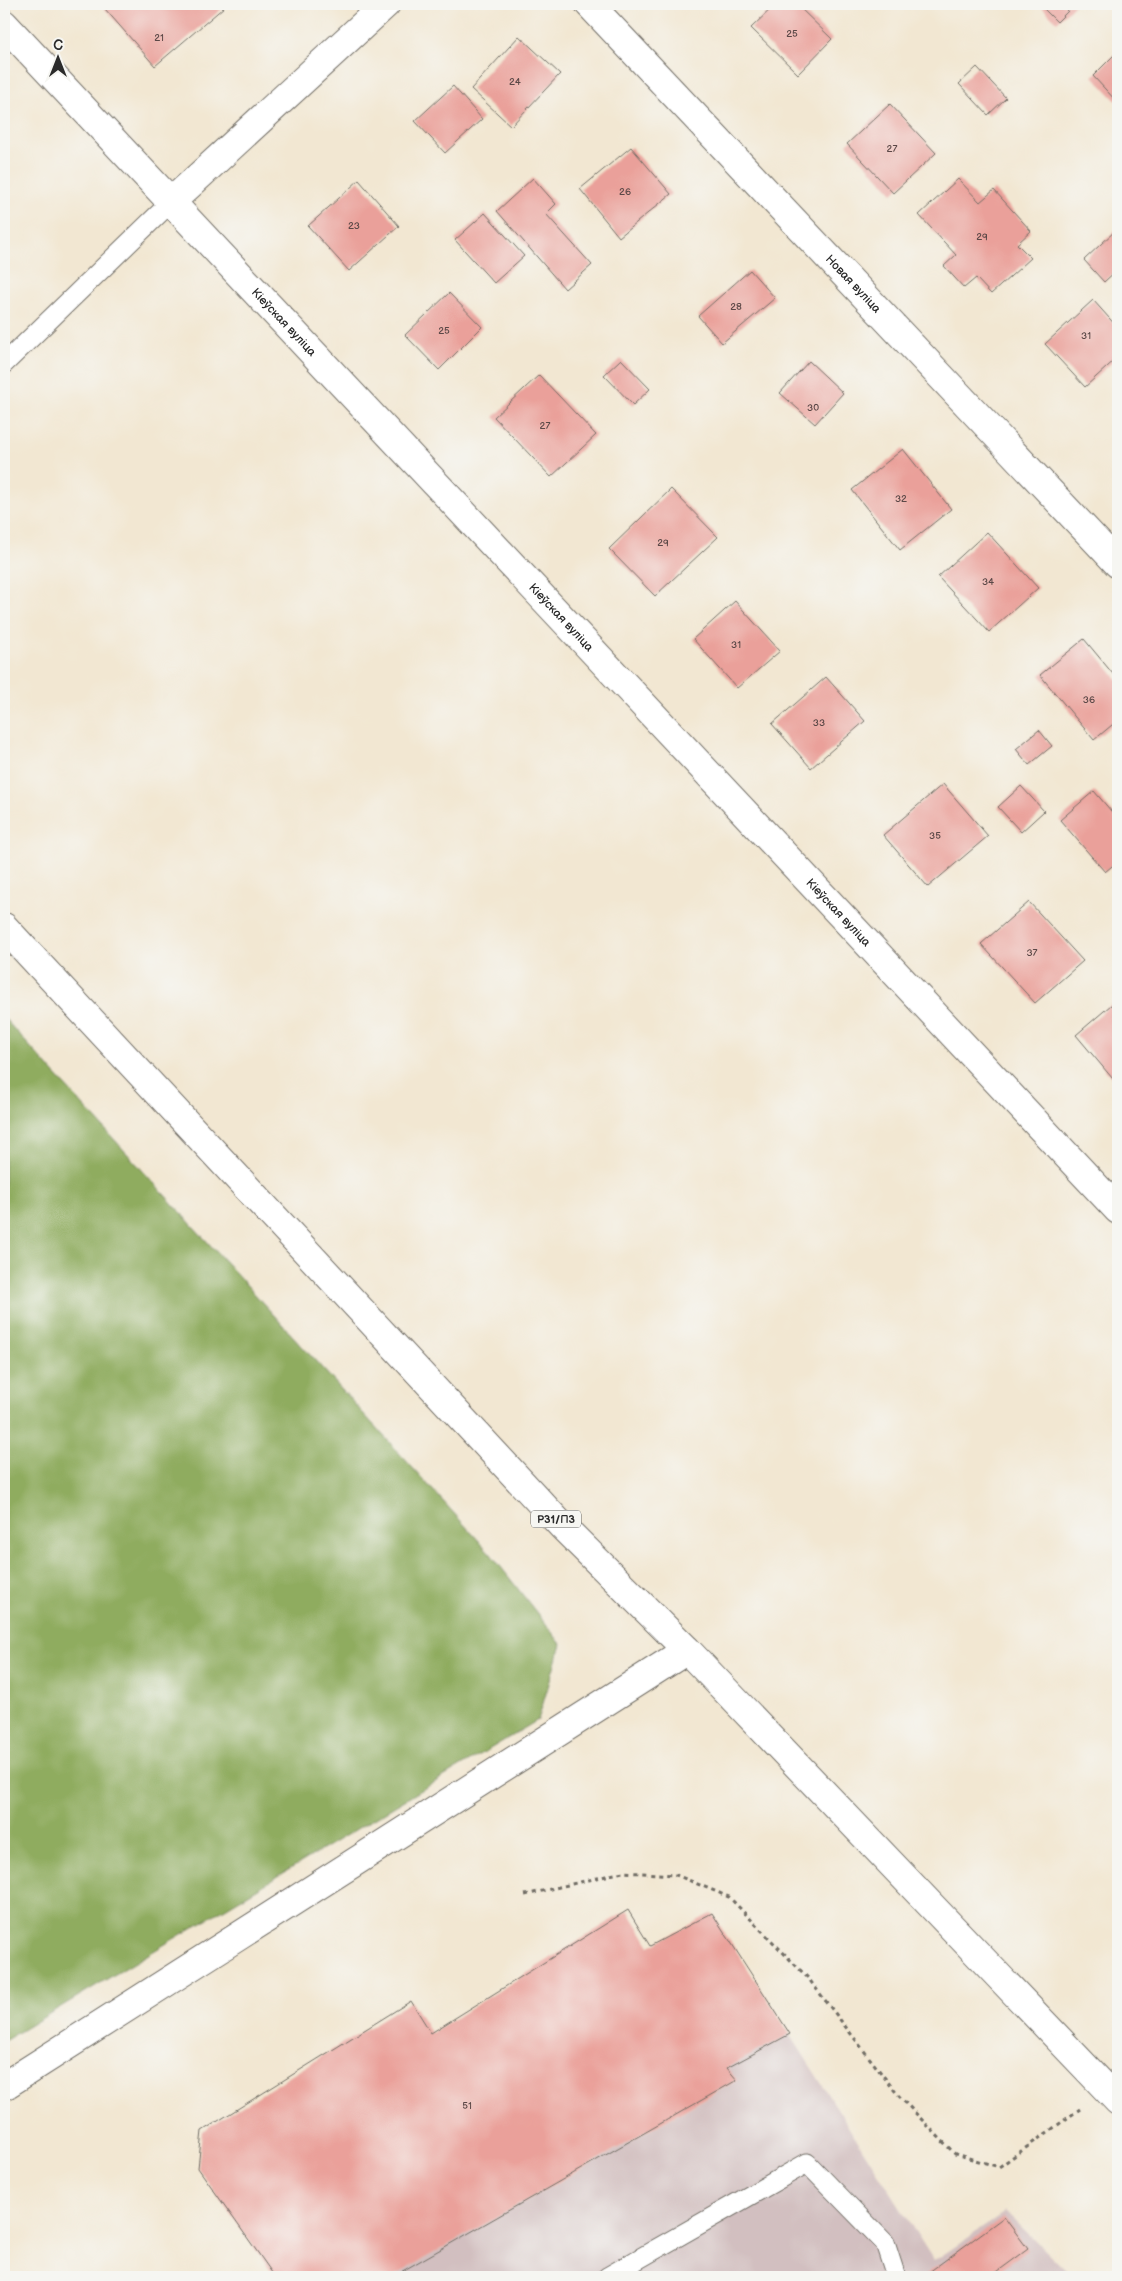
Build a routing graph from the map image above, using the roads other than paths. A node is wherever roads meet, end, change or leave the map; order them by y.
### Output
1 (386, 4) edge
2 (589, 4) edge
3 (4, 24) edge
4 (171, 202) junction
5 (4, 364) edge
6 (1118, 564) edge
7 (4, 927) edge
8 (1118, 1210) edge
9 (687, 1650) junction
10 (4, 2086) edge
11 (1113, 2096) edge
12 (607, 2277) edge
13 (896, 2277) edge

1 - 4 street
2 - 6 street, Новая вуліца
3 - 4 street, Кіеўская вуліца
4 - 5 lane
4 - 8 street, Кіеўская вуліца
7 - 9 street, Р31/П3
9 - 10 street
9 - 11 street, Р31/П3
12 - 13 lane

